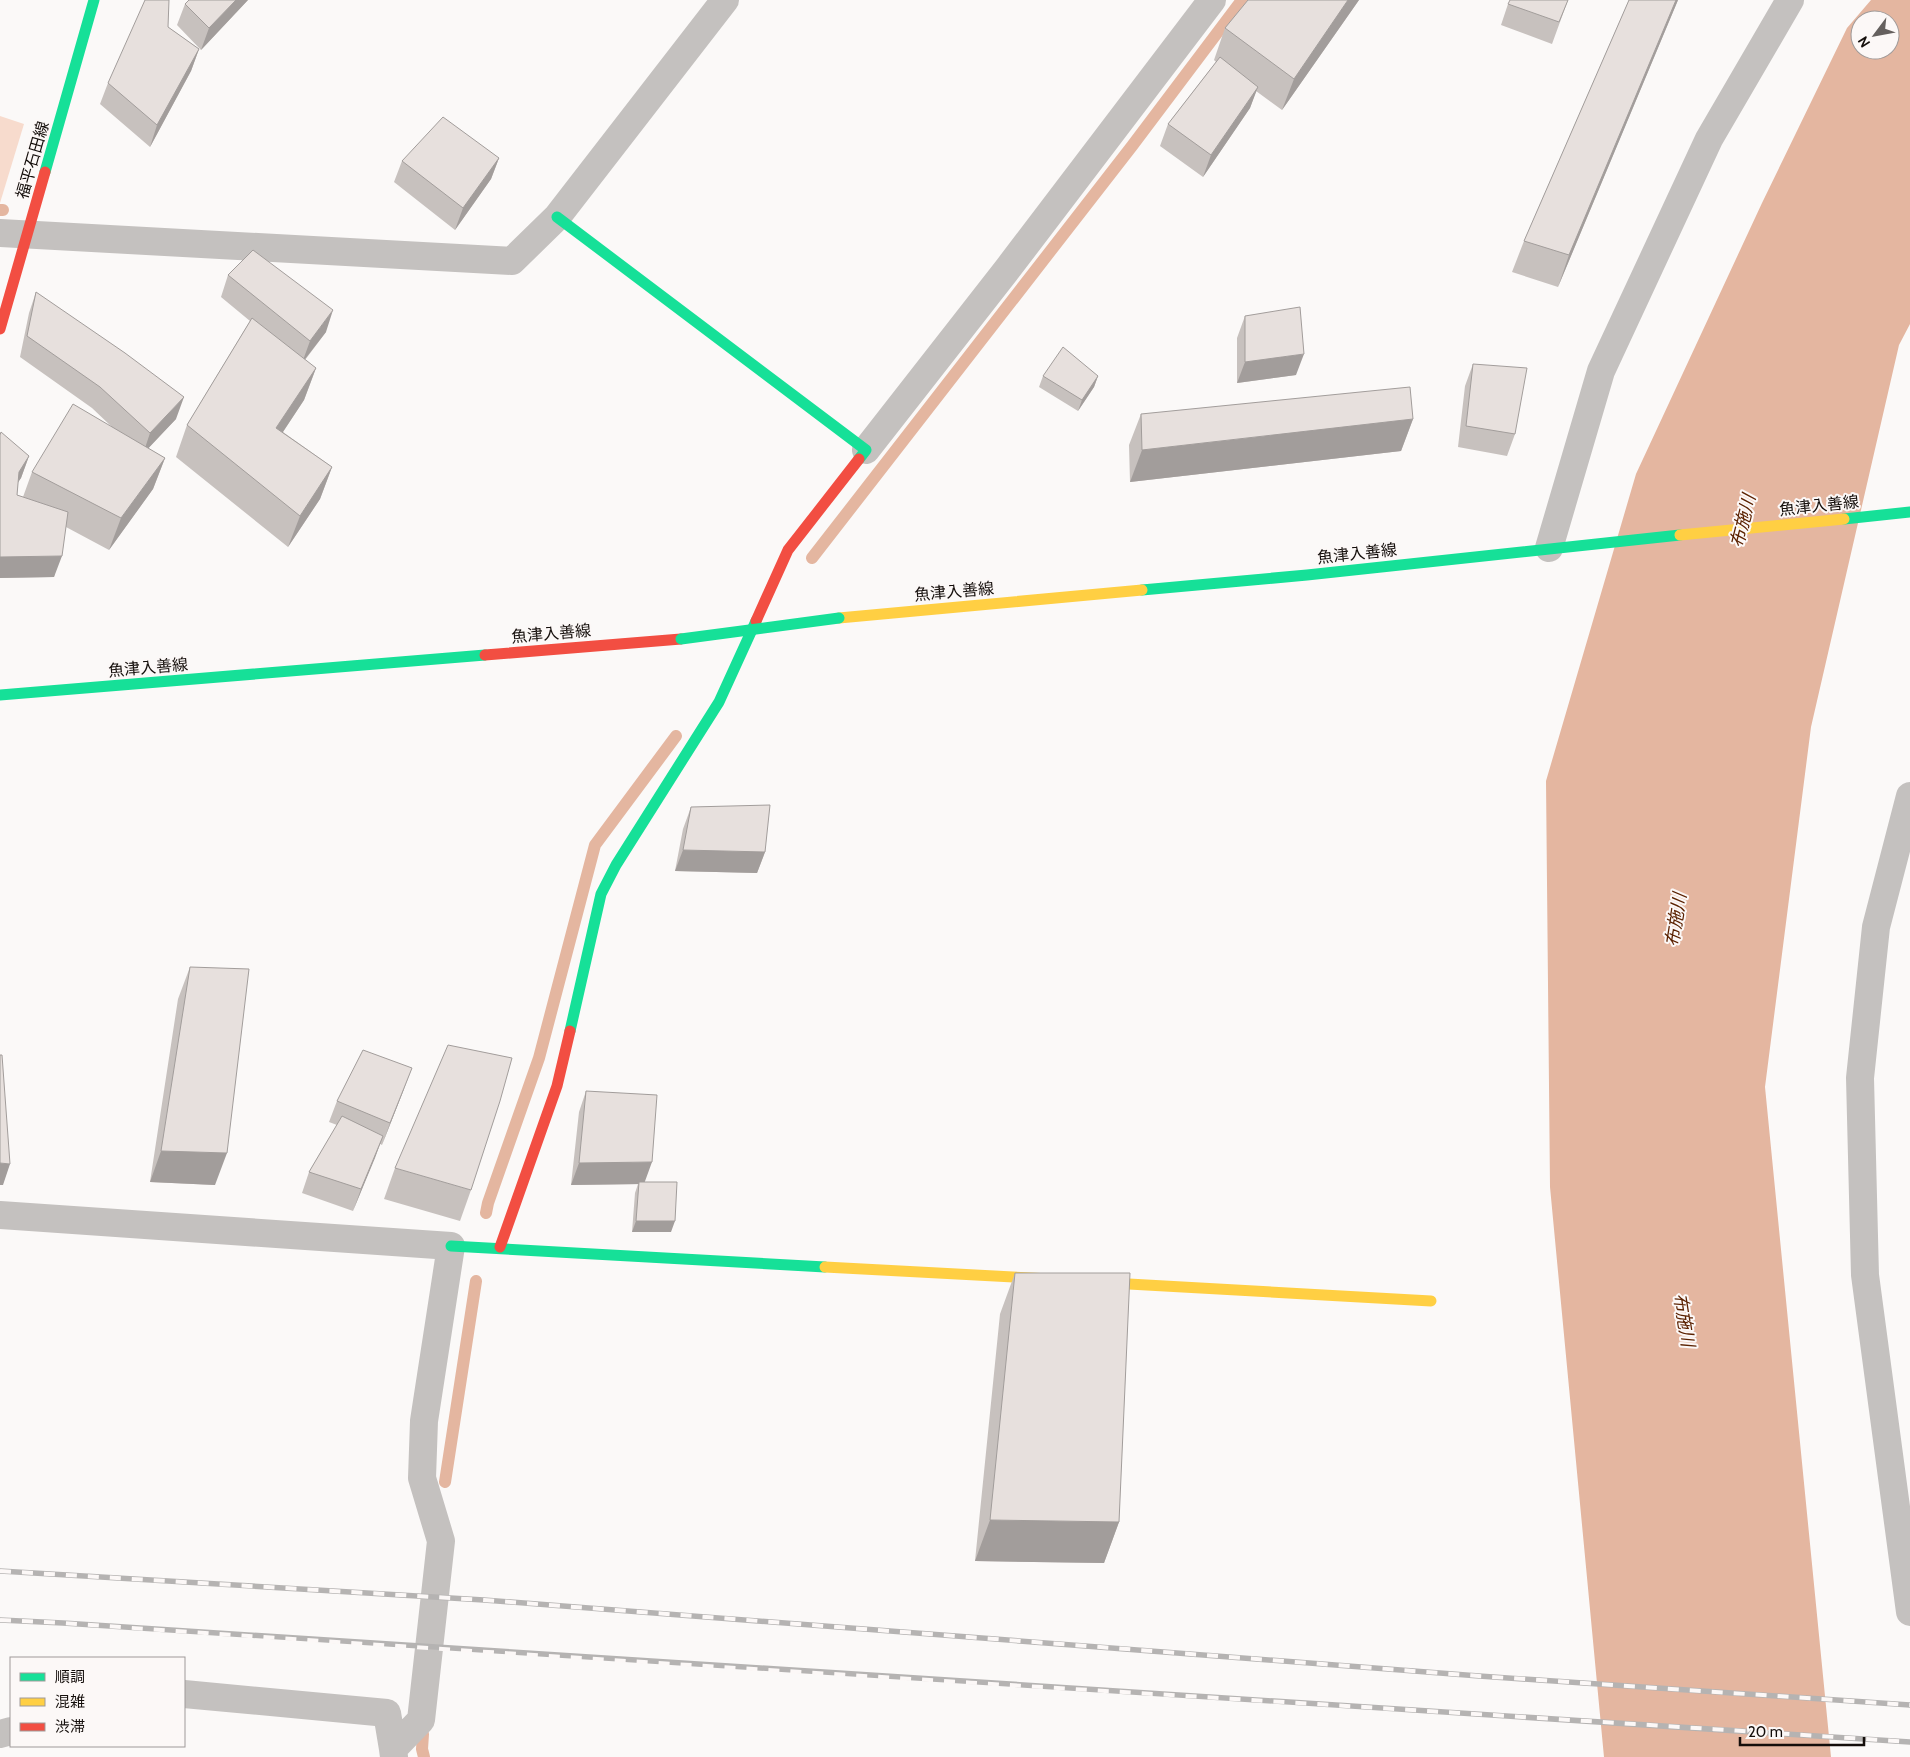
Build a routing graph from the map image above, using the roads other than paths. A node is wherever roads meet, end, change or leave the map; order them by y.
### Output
1 (94, 0) edge
2 (725, 0) edge
3 (1212, 0) edge
4 (1790, 0) edge
5 (557, 217) junction
6 (0, 233) edge
7 (28, 234) junction
8 (0, 329) edge
9 (866, 450) junction
10 (1910, 512) edge
11 (1562, 547) junction
12 (0, 695) edge
13 (1910, 796) edge
14 (0, 1214) edge
15 (451, 1246) junction
16 (500, 1247) junction
17 (1064, 1280) edge
18 (1084, 1281) edge
19 (1431, 1301) dead end
20 (1910, 1612) edge
21 (185, 1694) edge
22 (394, 1753) edge

1 - 7 main road, 福平石田線
2 - 5 street
3 - 9 street
4 - 11 street
5 - 7 street
5 - 9 main road
6 - 7 street
7 - 8 main road, 福平石田線
9 - 16 main road
10 - 11 main road, 魚津入善線
11 - 12 main road, 魚津入善線, bridge
13 - 20 street
14 - 15 street
15 - 16 main road
15 - 22 street
16 - 17 main road
18 - 19 main road
21 - 22 street

